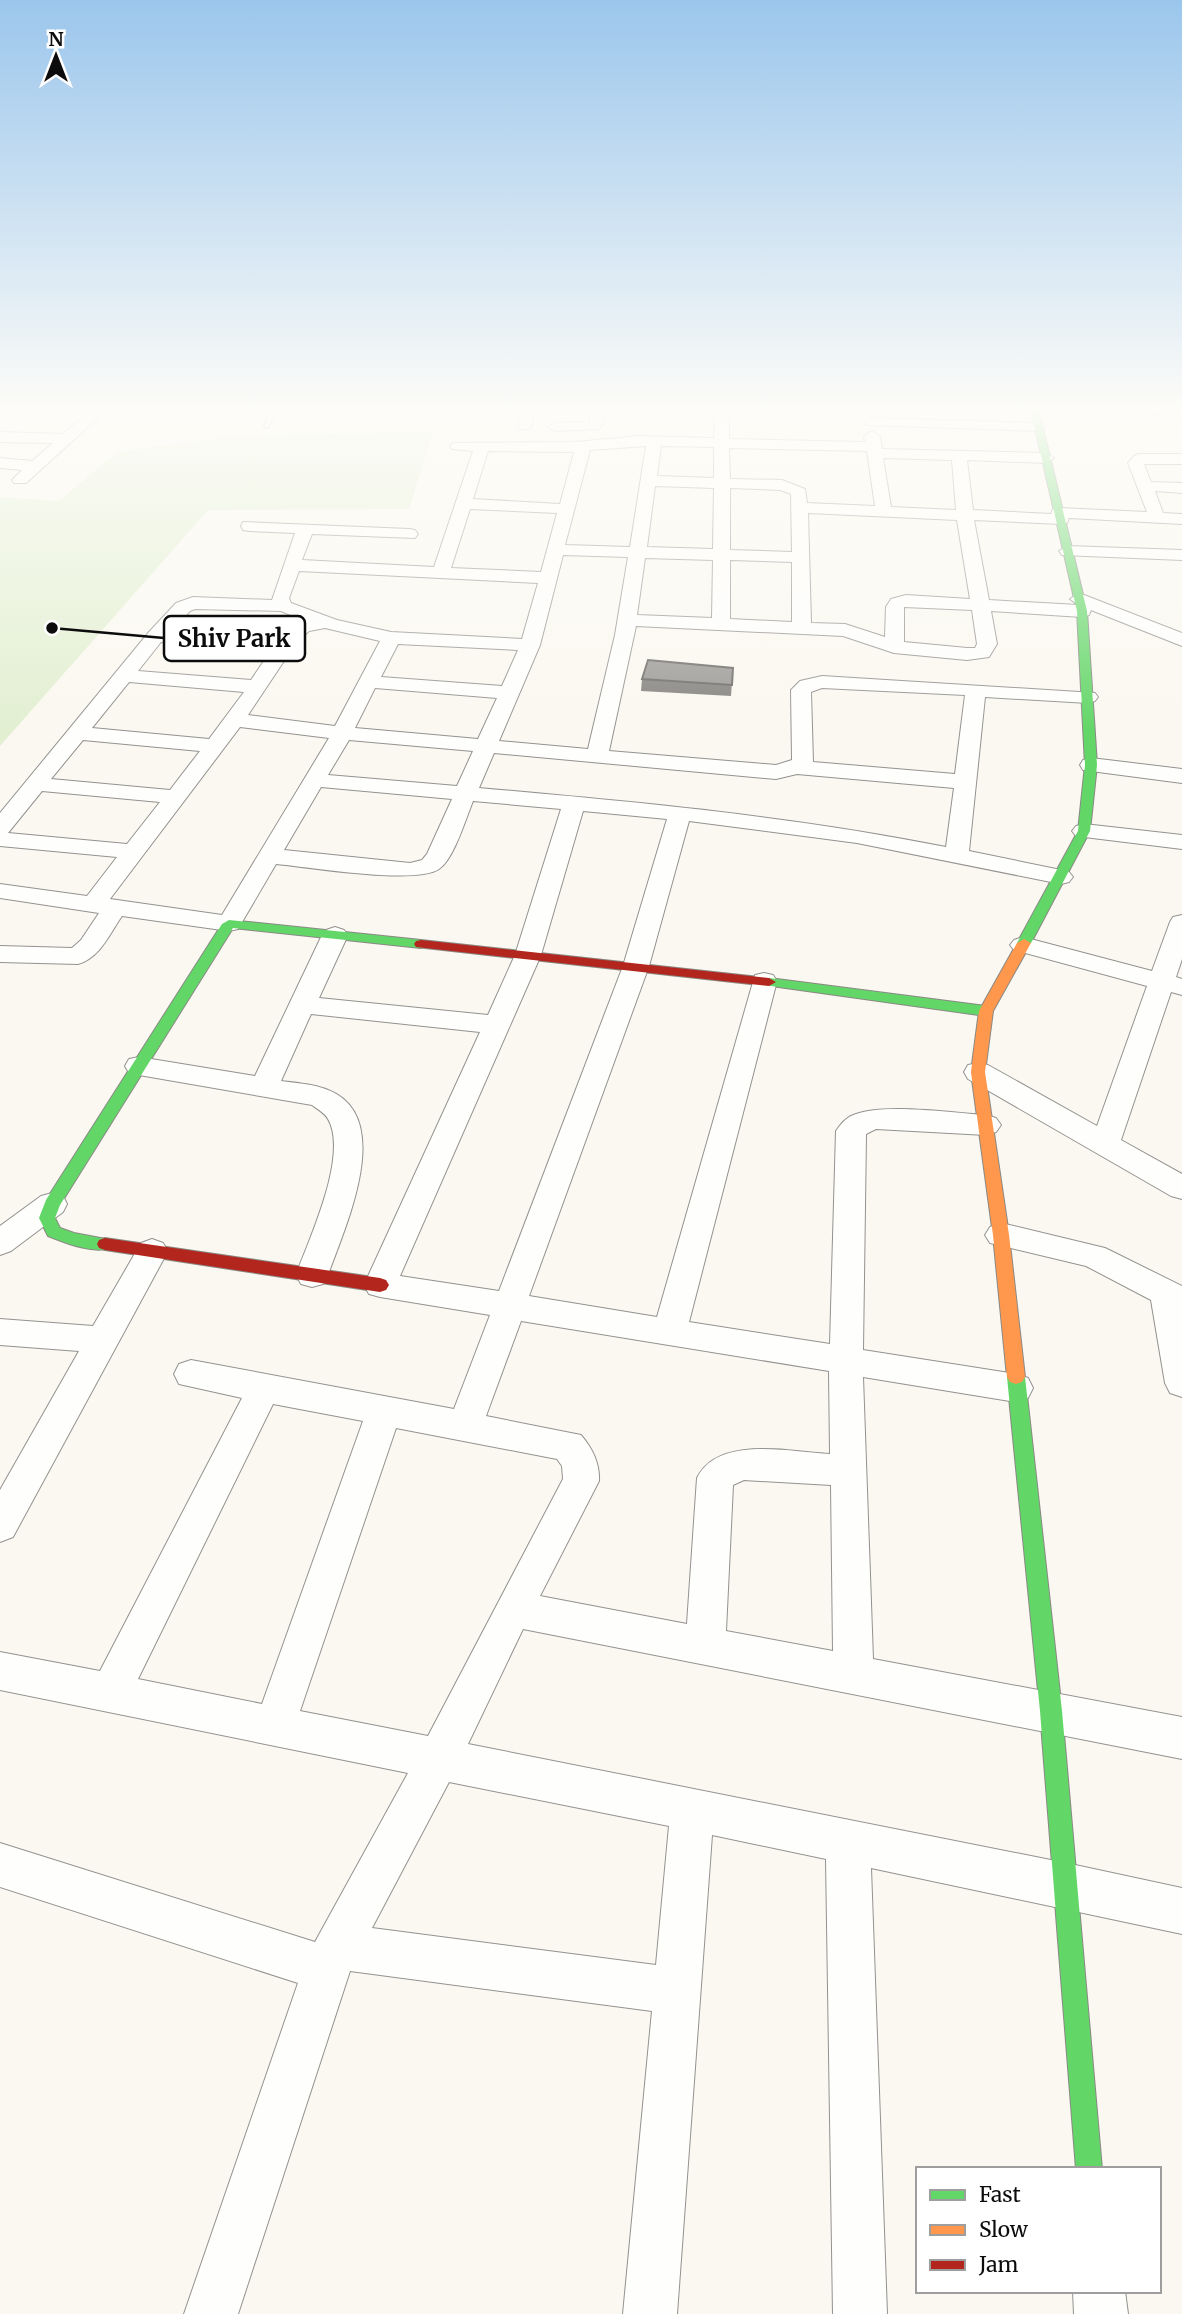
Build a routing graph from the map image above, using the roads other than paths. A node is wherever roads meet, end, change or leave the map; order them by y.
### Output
1 (461, 515) edge
2 (565, 515) edge
3 (645, 515) edge
4 (722, 515) edge
5 (799, 515) edge
6 (965, 515) joint
7 (1060, 516) junction
8 (1157, 517) joint
9 (1182, 519) edge
10 (249, 526) dead end
11 (305, 529) junction
12 (409, 534) dead end
13 (556, 550) junction
14 (1068, 551) junction
15 (640, 553) junction
16 (721, 555) junction
17 (800, 557) junction
18 (1180, 560) edge
19 (292, 565) junction
20 (441, 572) junction
21 (549, 578) junction
22 (1081, 605) junction
23 (283, 606) junction
24 (981, 606) junction
25 (628, 620) junction
26 (327, 622) junction
27 (721, 624) junction
28 (802, 628) junction
29 (156, 636) junction
30 (391, 638) junction
31 (1182, 640) edge
32 (530, 645) junction
33 (894, 647) junction
34 (285, 648) junction
35 (123, 676) junction
36 (369, 682) junction
37 (258, 687) junction
38 (976, 690) junction
39 (509, 693) junction
40 (1088, 697) junction
41 (235, 720) junction
42 (77, 733) junction
43 (342, 733) junction
44 (486, 744) junction
45 (215, 746) junction
46 (597, 755) junction
47 (1091, 765) junction
48 (797, 767) junction
49 (1182, 776) edge
50 (315, 780) junction
51 (966, 782) junction
52 (35, 784) junction
53 (467, 794) junction
54 (176, 797) junction
55 (573, 803) junction
56 (680, 813) junction
57 (0, 828) edge
58 (1084, 831) junction
59 (0, 839) edge
60 (1182, 842) edge
61 (133, 852) junction
62 (269, 856) junction
63 (957, 856) junction
64 (1061, 877) junction
65 (0, 891) edge
66 (103, 907) junction
67 (1182, 922) edge
68 (229, 924) junction
69 (335, 935) junction
70 (1023, 945) junction
71 (0, 954) edge
72 (528, 955) junction
73 (636, 966) junction
74 (764, 981) junction
75 (1172, 985) edge
76 (302, 1005) junction
77 (986, 1011) junction
78 (497, 1025) junction
79 (139, 1066) junction
80 (978, 1072) junction
81 (264, 1087) junction
82 (986, 1125) junction
83 (1105, 1144) junction
84 (1182, 1188) edge
85 (52, 1204) junction
86 (1001, 1235) junction
87 (0, 1243) edge
88 (152, 1251) junction
89 (312, 1275) junction
90 (380, 1285) junction
91 (1174, 1297) edge
92 (512, 1305) junction
93 (0, 1332) edge
94 (668, 1333) junction
95 (103, 1340) junction
96 (846, 1361) junction
97 (191, 1374) dead end
98 (1182, 1383) edge
99 (264, 1388) junction
100 (1016, 1388) junction
101 (384, 1411) junction
102 (465, 1426) junction
103 (849, 1471) junction
104 (0, 1525) edge
105 (513, 1609) junction
106 (706, 1645) junction
107 (0, 1671) edge
108 (853, 1673) junction
109 (110, 1693) junction
110 (1051, 1711) junction
111 (274, 1727) junction
112 (1182, 1738) edge
113 (438, 1760) junction
114 (692, 1811) junction
115 (848, 1842) junction
116 (0, 1865) edge
117 (1066, 1885) junction
118 (1182, 1911) edge
119 (332, 1958) junction
120 (677, 1991) junction
121 (1089, 2167) edge
122 (1099, 2293) edge
123 (211, 2314) edge
124 (650, 2314) edge
125 (860, 2314) edge
126 (1101, 2314) edge

1 - 20 street
2 - 13 street
3 - 15 street
4 - 16 street
5 - 17 street
6 - 7 street
6 - 24 street
7 - 8 street
7 - 14 street
8 - 9 street
10 - 11 street
11 - 12 street
11 - 19 street
13 - 15 street
13 - 21 street
14 - 18 street
14 - 22 street
15 - 16 street
15 - 25 street
16 - 17 street
16 - 27 street
17 - 28 street
19 - 20 street
19 - 23 street
20 - 21 street
21 - 32 street
22 - 24 street
22 - 31 street
22 - 40 street
23 - 26 street
23 - 29 street
24 - 33 street
24 - 33 street
25 - 27 street
25 - 46 street
26 - 30 street
26 - 34 street
27 - 28 street
28 - 33 street
29 - 34 street
29 - 35 street
30 - 32 street
30 - 36 street
32 - 39 street
34 - 37 street
35 - 37 street
35 - 42 street
36 - 39 street
36 - 43 street
37 - 41 street
38 - 40 street
38 - 48 street
38 - 51 street
39 - 44 street
40 - 47 street
41 - 43 street
41 - 45 street
42 - 45 street
42 - 52 street
43 - 44 street
43 - 50 street
44 - 46 street
44 - 53 street
45 - 54 street
46 - 48 street
47 - 49 street
47 - 58 street
48 - 51 street
50 - 53 street
50 - 62 street
51 - 63 street
52 - 54 street
52 - 57 street
53 - 55 street
53 - 62 street
54 - 61 street
55 - 56 street
55 - 72 street
56 - 63 street
56 - 73 street
58 - 60 street
58 - 64 street
59 - 61 street
61 - 66 street
62 - 68 street
63 - 64 street
64 - 70 street
65 - 66 street
66 - 68 street
66 - 71 street
67 - 75 street
68 - 69 street
68 - 79 street
69 - 72 street
69 - 76 street
70 - 75 street
70 - 77 street
72 - 73 street
72 - 78 street
73 - 74 street
73 - 92 street
74 - 77 street
74 - 94 street
75 - 83 street
76 - 78 street
76 - 81 street
77 - 80 street
78 - 90 street
79 - 81 street
79 - 85 street
80 - 82 street
80 - 83 street
81 - 89 street
82 - 86 street
82 - 96 street
83 - 84 street
85 - 87 street
85 - 88 street
86 - 91 street
86 - 100 street
88 - 89 street
88 - 95 street
89 - 90 street
90 - 92 street
91 - 98 street
92 - 94 street
92 - 102 street
93 - 95 street
94 - 96 street
95 - 104 street
96 - 100 street
96 - 103 street
97 - 99 street
99 - 101 street
99 - 109 street
100 - 110 street
101 - 102 street
101 - 111 street
102 - 105 street
103 - 106 street
103 - 108 street
105 - 106 street
105 - 113 street
106 - 108 street
107 - 109 street
108 - 110 street
109 - 111 street
110 - 112 street
110 - 117 street
111 - 113 street
113 - 114 street
113 - 119 street
114 - 115 street
114 - 120 street
115 - 117 street
115 - 125 street
116 - 119 street
117 - 118 street
117 - 121 street
119 - 120 street
119 - 123 street
120 - 124 street
122 - 126 street

